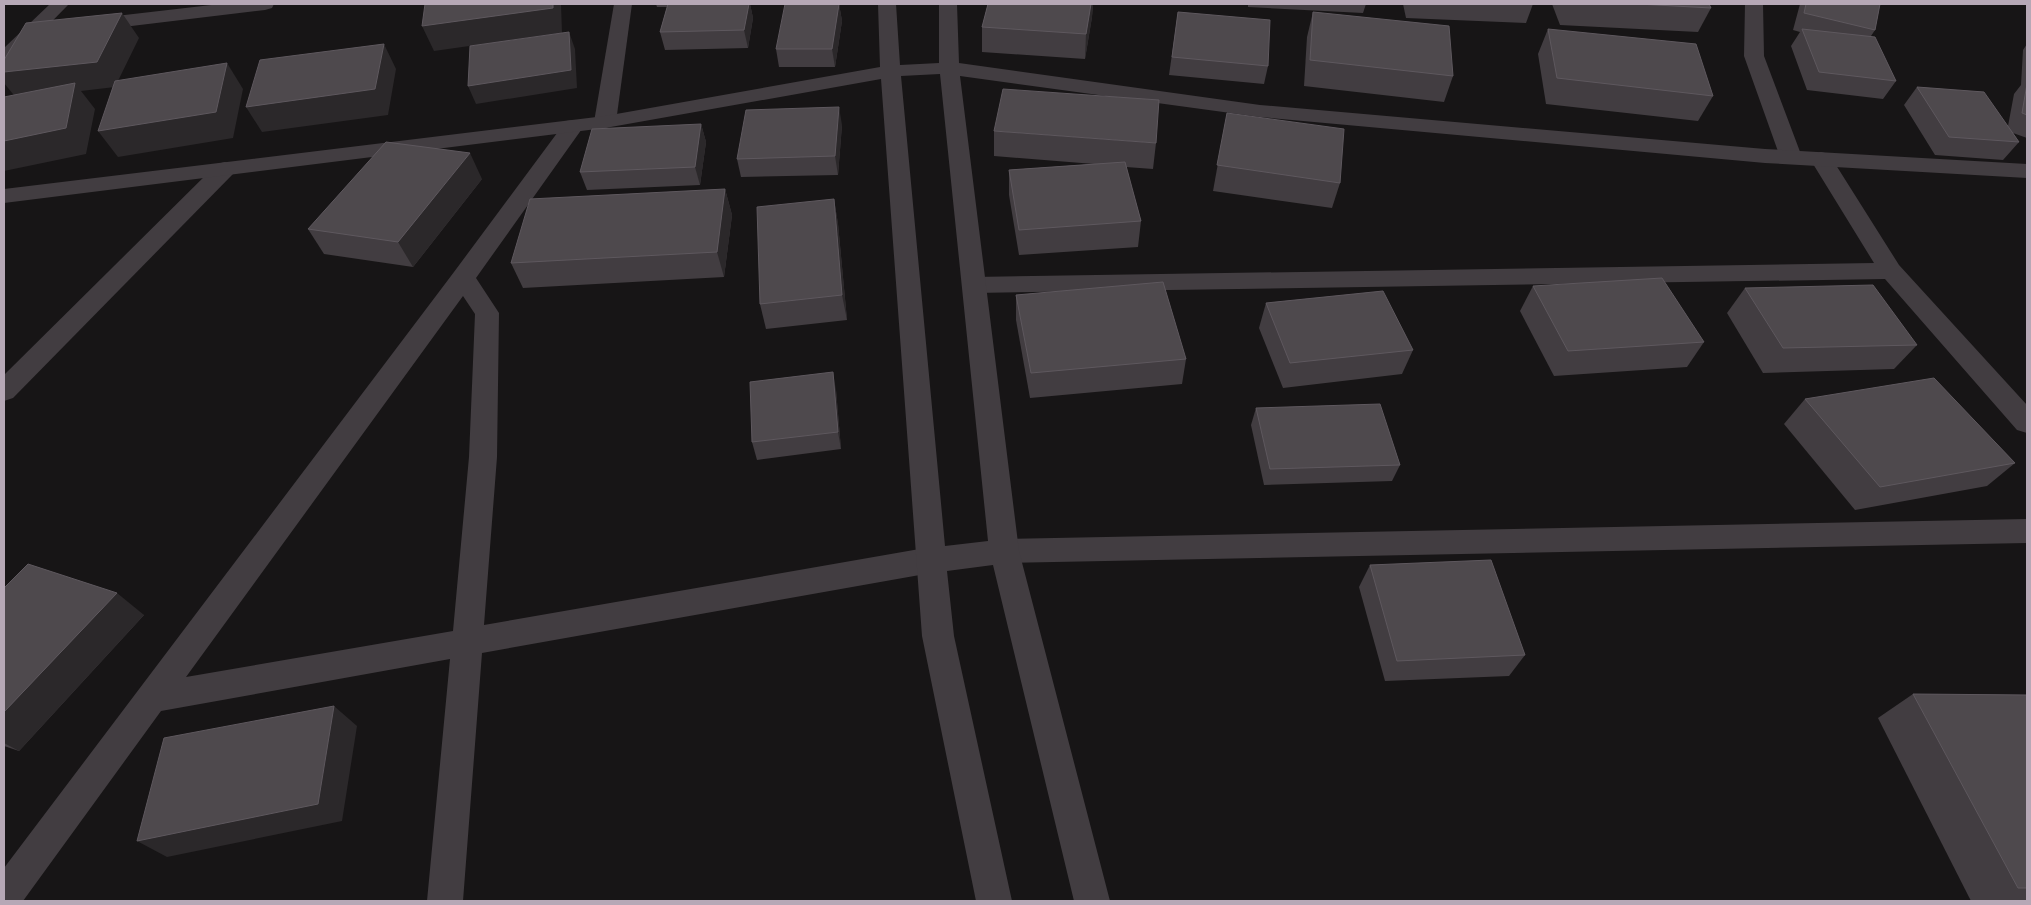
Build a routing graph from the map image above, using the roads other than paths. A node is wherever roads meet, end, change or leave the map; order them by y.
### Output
1 (60, 4) edge
2 (265, 4) edge
3 (623, 4) edge
4 (887, 4) edge
5 (948, 4) edge
6 (1754, 4) edge
7 (32, 32) junction
8 (4, 59) edge
9 (949, 68) junction
10 (890, 71) junction
11 (605, 122) junction
12 (573, 126) junction
13 (1791, 157) junction
14 (1821, 159) junction
15 (225, 169) junction
16 (2027, 171) edge
17 (4, 196) edge
18 (1891, 272) junction
19 (464, 278) junction
20 (974, 285) junction
21 (4, 391) edge
22 (2027, 423) edge
23 (2027, 531) edge
24 (1004, 551) junction
25 (932, 560) junction
26 (467, 643) junction
27 (152, 698) junction
28 (4, 897) edge
29 (445, 901) edge
30 (994, 901) edge
31 (1092, 901) edge

1 - 7 street
2 - 7 street
3 - 11 street
4 - 10 street
5 - 9 street
6 - 13 street
7 - 8 street
9 - 10 street
9 - 13 street
9 - 20 street
10 - 11 street
10 - 25 street
11 - 12 street
12 - 15 street
12 - 19 street
13 - 14 street
14 - 16 street
14 - 18 street
15 - 17 street
15 - 21 street
18 - 20 street
18 - 22 street
19 - 26 street
19 - 27 street
20 - 24 street
23 - 24 street
24 - 25 street
24 - 31 street
25 - 26 street
25 - 30 street
26 - 27 street
26 - 29 street
27 - 28 street

